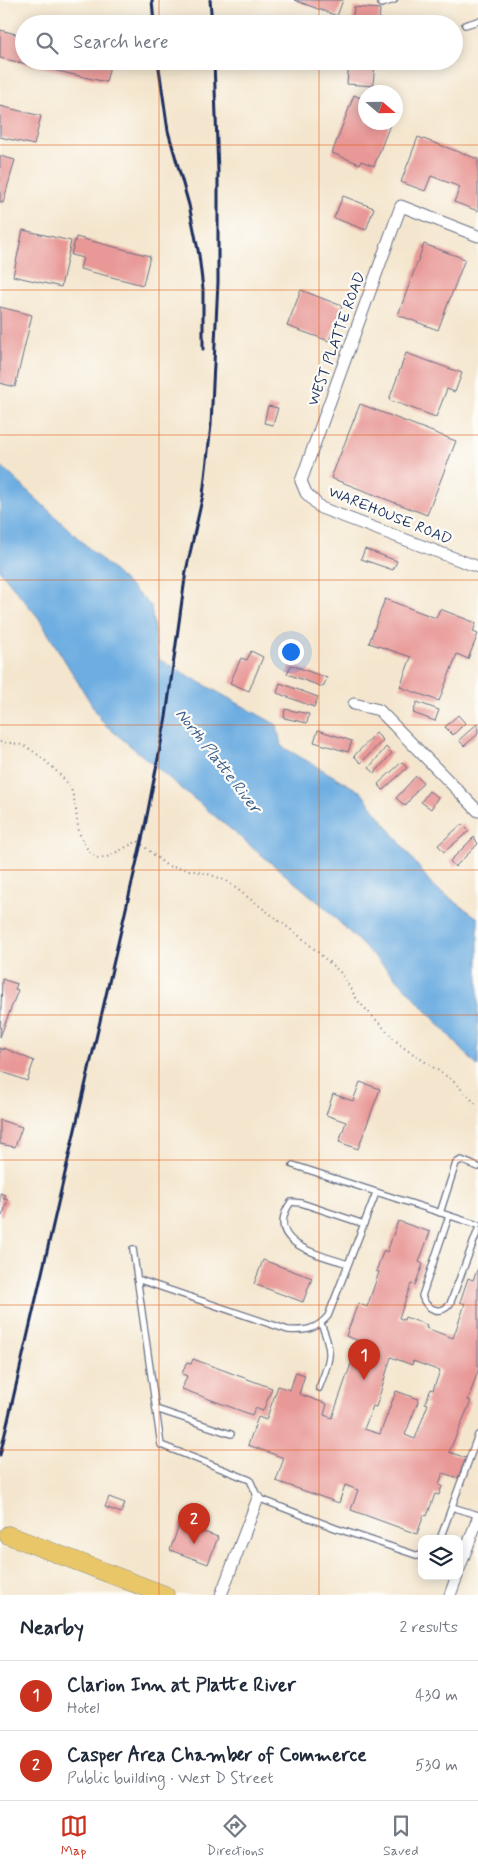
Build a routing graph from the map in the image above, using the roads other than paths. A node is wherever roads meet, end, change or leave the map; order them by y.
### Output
1 (394, 0) edge
2 (381, 4) dead end
3 (478, 21) edge
4 (465, 25) dead end
5 (478, 236) edge
6 (301, 481) joint
7 (478, 567) edge
8 (354, 704) dead end
9 (478, 811) edge
10 (293, 1165) dead end
11 (478, 1167) edge
12 (376, 1192) junction
13 (440, 1213) junction
14 (449, 1216) junction
15 (364, 1224) junction
16 (478, 1225) edge
17 (478, 1230) edge
18 (133, 1249) dead end
19 (348, 1264) junction
20 (137, 1279) junction
21 (321, 1324) junction
22 (319, 1388) dead end
23 (156, 1408) junction
24 (230, 1434) dead end
25 (478, 1435) edge
26 (258, 1498) junction
27 (452, 1507) junction
28 (478, 1516) edge
29 (8, 1535) dead end
30 (442, 1535) edge
31 (418, 1556) edge
32 (463, 1559) edge
33 (456, 1580) edge
34 (164, 1595) edge
35 (221, 1595) edge
36 (450, 1595) edge

1 - 2 lane
3 - 4 lane
5 - 6 street, WEST PLATTE ROAD
6 - 7 street, WAREHOUSE ROAD
8 - 9 street
10 - 12 lane
11 - 13 lane
12 - 13 lane
12 - 15 lane
13 - 14 lane
14 - 16 lane
14 - 17 lane
15 - 19 lane
15 - 19 lane
18 - 20 lane
19 - 21 lane
20 - 21 lane
20 - 23 lane
21 - 22 lane
23 - 24 lane
23 - 26 lane
25 - 27 lane
26 - 31 lane
26 - 35 street
27 - 28 lane
27 - 30 lane
28 - 32 street
29 - 34 main road
33 - 36 street

